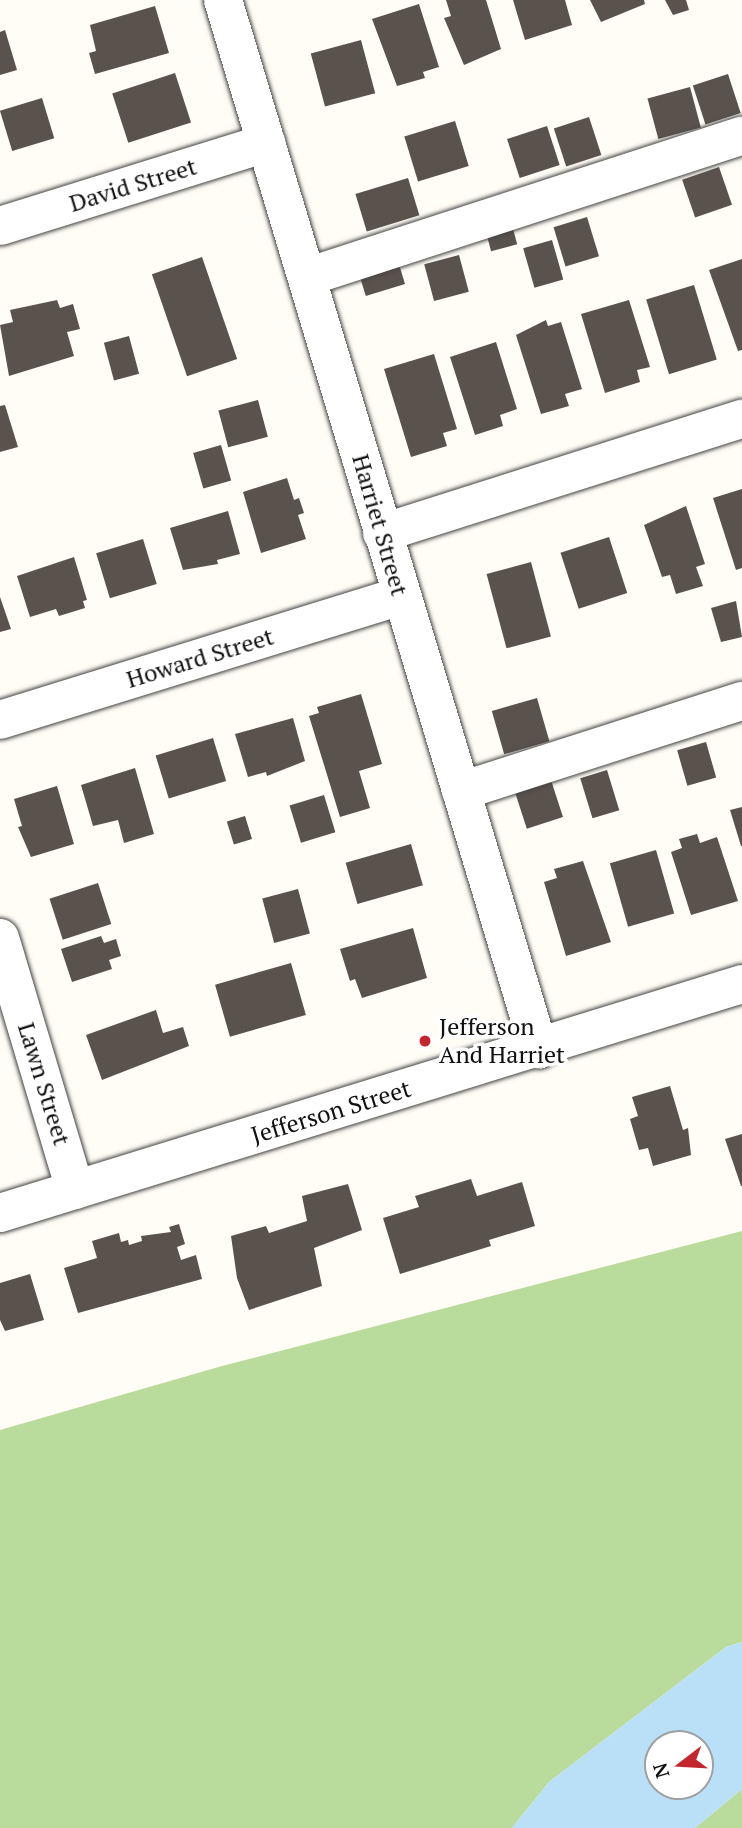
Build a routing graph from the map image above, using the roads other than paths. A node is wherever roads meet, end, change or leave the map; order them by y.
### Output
1 (223, 0) edge
2 (742, 136) edge
3 (266, 143) junction
4 (0, 226) edge
5 (307, 277) junction
6 (742, 419) edge
7 (382, 533) junction
8 (400, 596) junction
9 (742, 701) edge
10 (0, 720) edge
11 (461, 791) junction
12 (0, 938) edge
13 (742, 984) edge
14 (539, 1049) junction
15 (75, 1190) junction
16 (0, 1213) edge

1 - 3 street, Harriet Street
2 - 5 street
3 - 4 street, David Street
3 - 5 street, Harriet Street
5 - 7 street, Harriet Street
6 - 7 street
7 - 8 street, Harriet Street
8 - 10 street, Howard Street
8 - 11 street, Harriet Street
9 - 11 street
11 - 14 street, Harriet Street
12 - 15 street, Lawn Street
13 - 14 street, Jefferson Street
14 - 15 street, Jefferson Street
15 - 16 street, Jefferson Street

